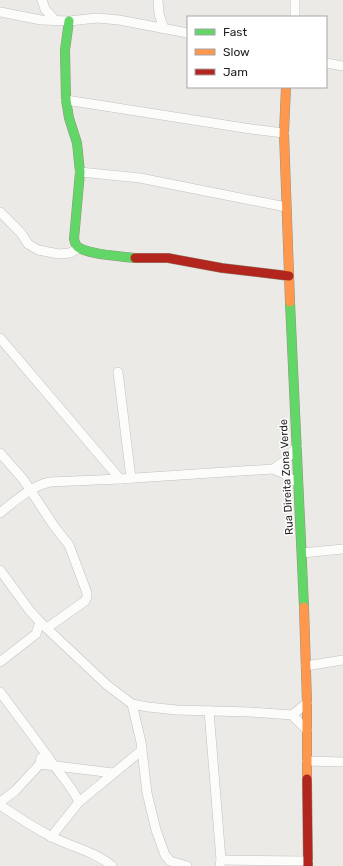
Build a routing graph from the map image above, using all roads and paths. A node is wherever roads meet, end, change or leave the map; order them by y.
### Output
1 (42, 0) edge
2 (158, 0) edge
3 (295, 0) edge
4 (0, 12) edge
5 (295, 16) edge
6 (55, 20) junction
7 (69, 21) junction
8 (164, 30) junction
9 (187, 33) edge
10 (327, 63) edge
11 (343, 66) edge
12 (286, 88) edge
13 (66, 100) junction
14 (284, 133) junction
15 (80, 172) junction
16 (286, 207) junction
17 (0, 212) edge
18 (79, 248) junction
19 (289, 276) junction
20 (0, 338) edge
21 (118, 372) dead end
22 (297, 446) junction
23 (0, 453) edge
24 (273, 469) junction
25 (131, 478) junction
26 (23, 479) junction
27 (120, 479) junction
28 (42, 483) junction
29 (298, 483) junction
30 (30, 490) junction
31 (0, 513) edge
32 (343, 549) edge
33 (302, 553) junction
34 (0, 570) edge
35 (43, 625) junction
36 (36, 634) junction
37 (56, 636) junction
38 (343, 660) edge
39 (0, 662) edge
40 (306, 666) junction
41 (0, 692) edge
42 (307, 703) junction
43 (132, 704) junction
44 (209, 710) junction
45 (292, 715) junction
46 (307, 730) junction
47 (43, 749) junction
48 (142, 750) junction
49 (130, 761) junction
50 (307, 761) junction
51 (343, 762) edge
52 (40, 764) junction
53 (53, 766) junction
54 (144, 772) junction
55 (113, 773) junction
56 (0, 802) edge
57 (79, 802) junction
58 (0, 805) edge
59 (51, 837) junction
60 (221, 863) edge
61 (308, 863) edge
62 (112, 866) edge
63 (187, 866) edge

1 - 6 street
2 - 8 street
3 - 5 street
4 - 6 street
6 - 7 street
7 - 8 street
7 - 13 street
8 - 9 street
10 - 11 street
12 - 14 street, Rua Direita Zona Verde
13 - 14 street
13 - 15 street
14 - 16 street, Rua Direita Zona Verde
15 - 16 street
15 - 18 street
16 - 19 street, Rua Direita Zona Verde
17 - 18 street
18 - 19 street
19 - 22 street, Rua Direita Zona Verde
20 - 27 street
21 - 25 street
22 - 24 street
22 - 29 street, Rua Direita Zona Verde
23 - 26 street
24 - 25 street
24 - 29 street
25 - 27 street
26 - 28 street
26 - 30 street
27 - 28 street
28 - 30 street
29 - 33 street, Rua Direita Zona Verde
30 - 31 street
30 - 35 street
32 - 33 street
33 - 40 street, Rua Direita Zona Verde
34 - 35 street
35 - 36 street
35 - 37 street
36 - 37 street
36 - 39 street
37 - 43 street
38 - 40 street
40 - 42 street, Rua Direita Zona Verde
41 - 47 street
42 - 45 street
42 - 46 street, Rua Direita Zona Verde
43 - 44 street
43 - 48 street
44 - 45 street
44 - 60 street
45 - 46 street
46 - 50 street, Rua Direita Zona Verde
47 - 52 street
47 - 53 street
48 - 49 street
48 - 54 street
49 - 54 street
49 - 55 street
50 - 51 street
50 - 61 street, Rua Direita Zona Verde
52 - 53 street
52 - 56 street
53 - 55 street
53 - 57 street
54 - 63 street
55 - 57 street
57 - 59 street
58 - 59 street
59 - 62 street
60 - 61 street

